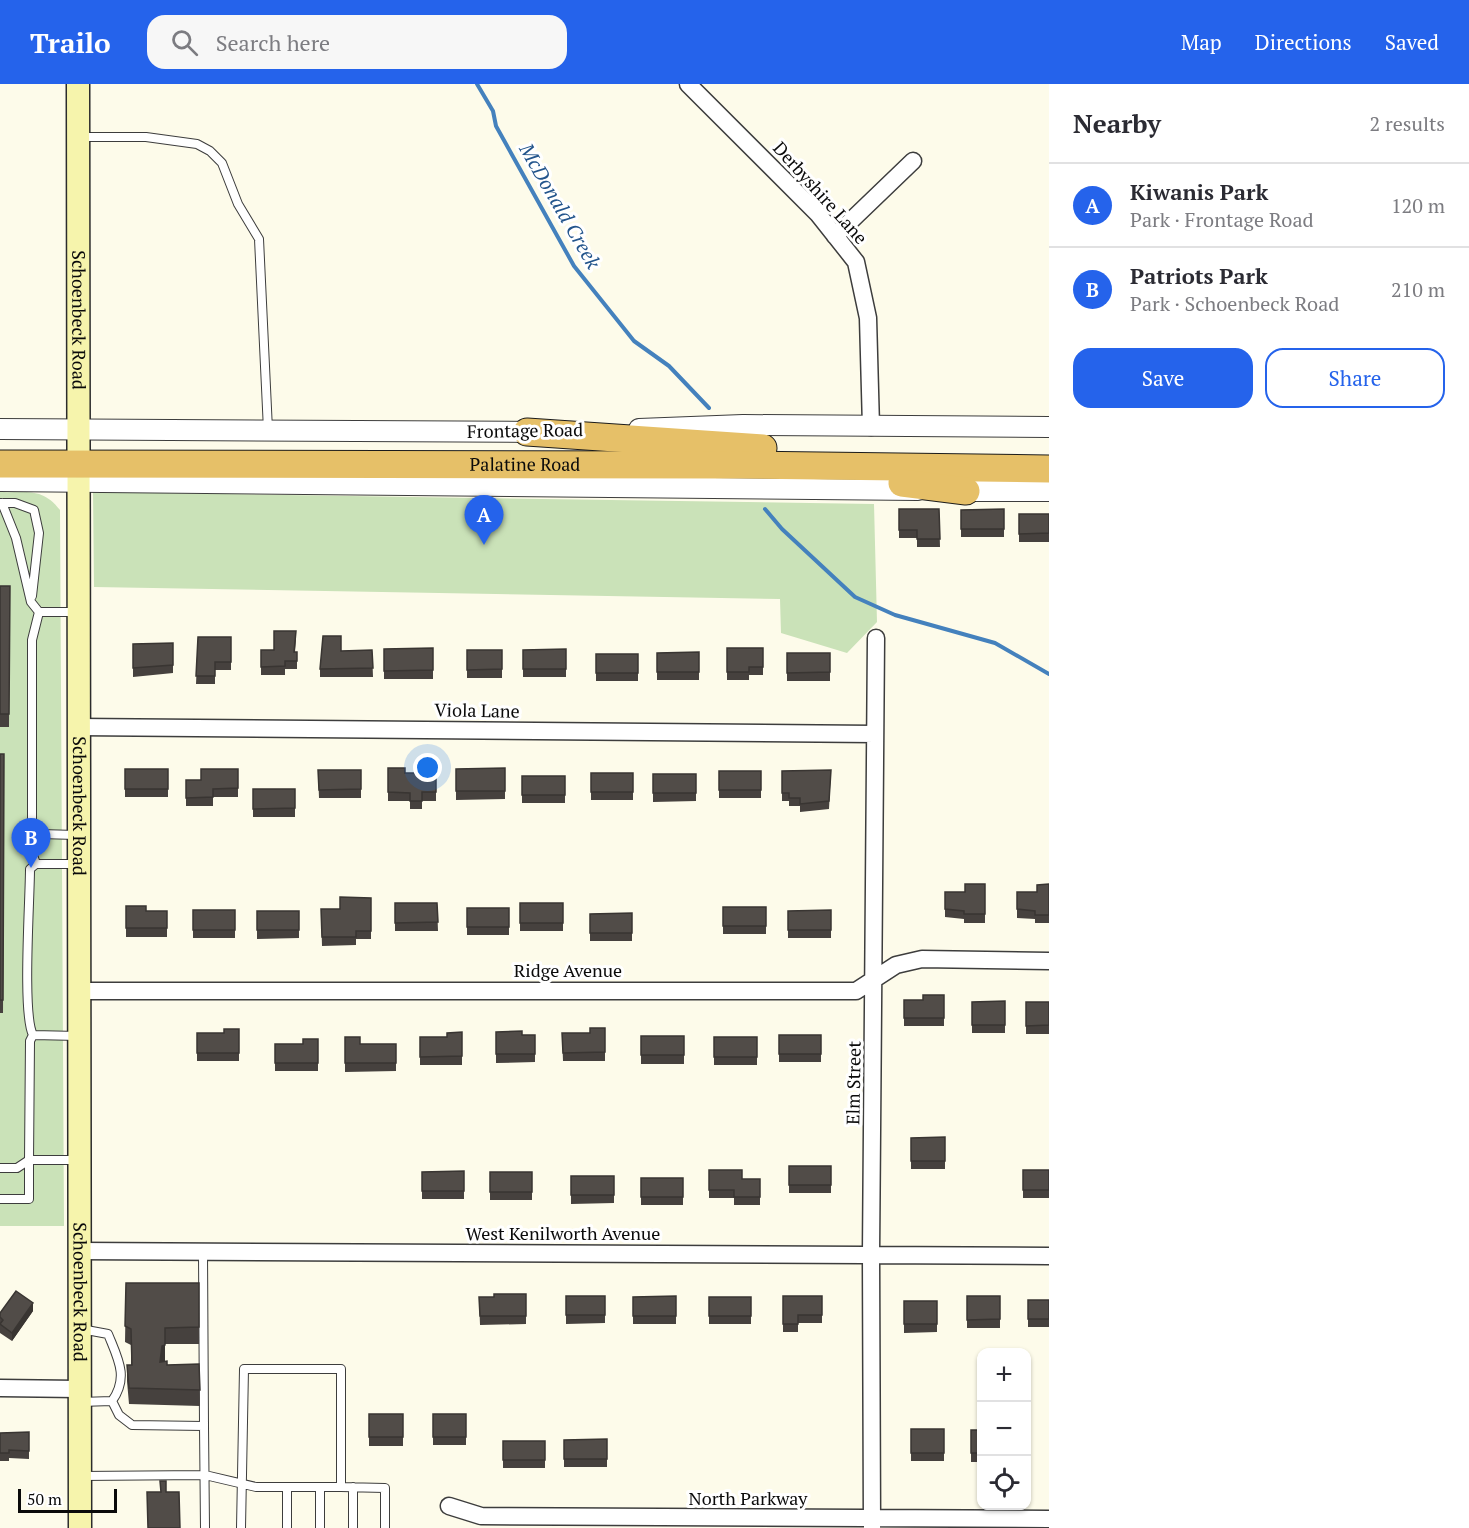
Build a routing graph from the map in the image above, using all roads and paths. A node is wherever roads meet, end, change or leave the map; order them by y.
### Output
1 (78, 84) edge
2 (688, 84) edge
3 (79, 137) junction
4 (913, 161) dead end
5 (835, 236) junction
6 (871, 427) junction
7 (1049, 427) edge
8 (0, 429) edge
9 (268, 432) junction
10 (527, 432) junction
11 (0, 447) edge
12 (800, 451) junction
13 (1049, 451) edge
14 (77, 457) junction
15 (0, 464) edge
16 (740, 465) junction
17 (1049, 469) edge
18 (0, 481) edge
19 (966, 491) junction
20 (1049, 491) edge
21 (1, 503) edge
22 (32, 602) junction
23 (39, 612) junction
24 (78, 612) junction
25 (876, 638) dead end
26 (77, 727) junction
27 (875, 734) junction
28 (32, 828) junction
29 (78, 835) junction
30 (36, 864) junction
31 (78, 864) junction
32 (1049, 961) edge
33 (875, 978) junction
34 (78, 991) junction
35 (33, 1035) junction
36 (78, 1036) junction
37 (30, 1160) junction
38 (78, 1160) junction
39 (0, 1168) edge
40 (0, 1199) edge
41 (78, 1251) junction
42 (203, 1252) junction
43 (871, 1254) junction
44 (1049, 1256) edge
45 (78, 1329) junction
46 (0, 1389) edge
47 (78, 1395) junction
48 (112, 1401) junction
49 (204, 1426) junction
50 (205, 1475) junction
51 (79, 1476) junction
52 (241, 1484) junction
53 (287, 1487) junction
54 (320, 1487) junction
55 (341, 1487) junction
56 (353, 1487) junction
57 (449, 1506) dead end
58 (1049, 1519) edge
59 (872, 1524) edge
60 (80, 1528) edge
61 (205, 1528) edge
62 (241, 1528) edge
63 (287, 1528) edge
64 (320, 1528) edge
65 (353, 1528) edge
66 (385, 1528) edge

1 - 3 main road, Schoenbeck Road
2 - 5 street, Derbyshire Lane
3 - 9 lane
3 - 14 main road, Schoenbeck Road
4 - 5 street
5 - 6 street, Derbyshire Lane
6 - 7 street, Frontage Road
6 - 10 street, Frontage Road
8 - 14 street, Frontage Road
9 - 10 street, Frontage Road
9 - 14 street, Frontage Road
10 - 12 highway
11 - 14 highway, Palatine Road
12 - 13 highway, Palatine Road
12 - 14 highway, Palatine Road
14 - 15 highway, Palatine Road
14 - 16 highway, Palatine Road
14 - 18 street, Frontage Road
14 - 19 street, Frontage Road
14 - 24 main road, Schoenbeck Road
16 - 17 highway, Palatine Road
16 - 19 highway
19 - 20 street, Frontage Road
21 - 22 lane
21 - 22 lane
22 - 23 lane
23 - 24 lane
23 - 28 lane
24 - 26 main road, Schoenbeck Road
25 - 27 street, Elm Street
26 - 27 street, Viola Lane
26 - 29 main road, Schoenbeck Road
27 - 33 street, Elm Street
28 - 29 lane
28 - 30 lane
29 - 31 main road, Schoenbeck Road
30 - 31 lane
30 - 35 lane
31 - 34 main road, Schoenbeck Road
32 - 33 street, Ridge Avenue
33 - 34 street, Ridge Avenue
33 - 43 street, Elm Street
34 - 36 main road, Schoenbeck Road
35 - 36 lane
35 - 37 lane
36 - 38 main road, Schoenbeck Road
37 - 38 lane
37 - 39 lane
37 - 40 lane
38 - 41 main road, Schoenbeck Road
41 - 42 street, West Kenilworth Avenue
41 - 45 main road, Schoenbeck Road
42 - 43 street, West Kenilworth Avenue
42 - 49 lane
43 - 44 street, West Kenilworth Avenue
43 - 59 street, Elm Street
45 - 47 main road, Schoenbeck Road
45 - 48 lane
46 - 47 street
47 - 48 lane
47 - 51 main road, Schoenbeck Road
48 - 49 lane
49 - 50 lane
50 - 51 lane
50 - 52 lane
50 - 61 lane
51 - 60 main road, Schoenbeck Road
52 - 53 lane
52 - 55 lane
52 - 62 lane
53 - 54 lane
53 - 63 lane
54 - 55 lane
54 - 64 lane
55 - 56 lane
56 - 65 lane
56 - 66 lane
57 - 59 street, North Parkway
58 - 59 street, North Parkway

